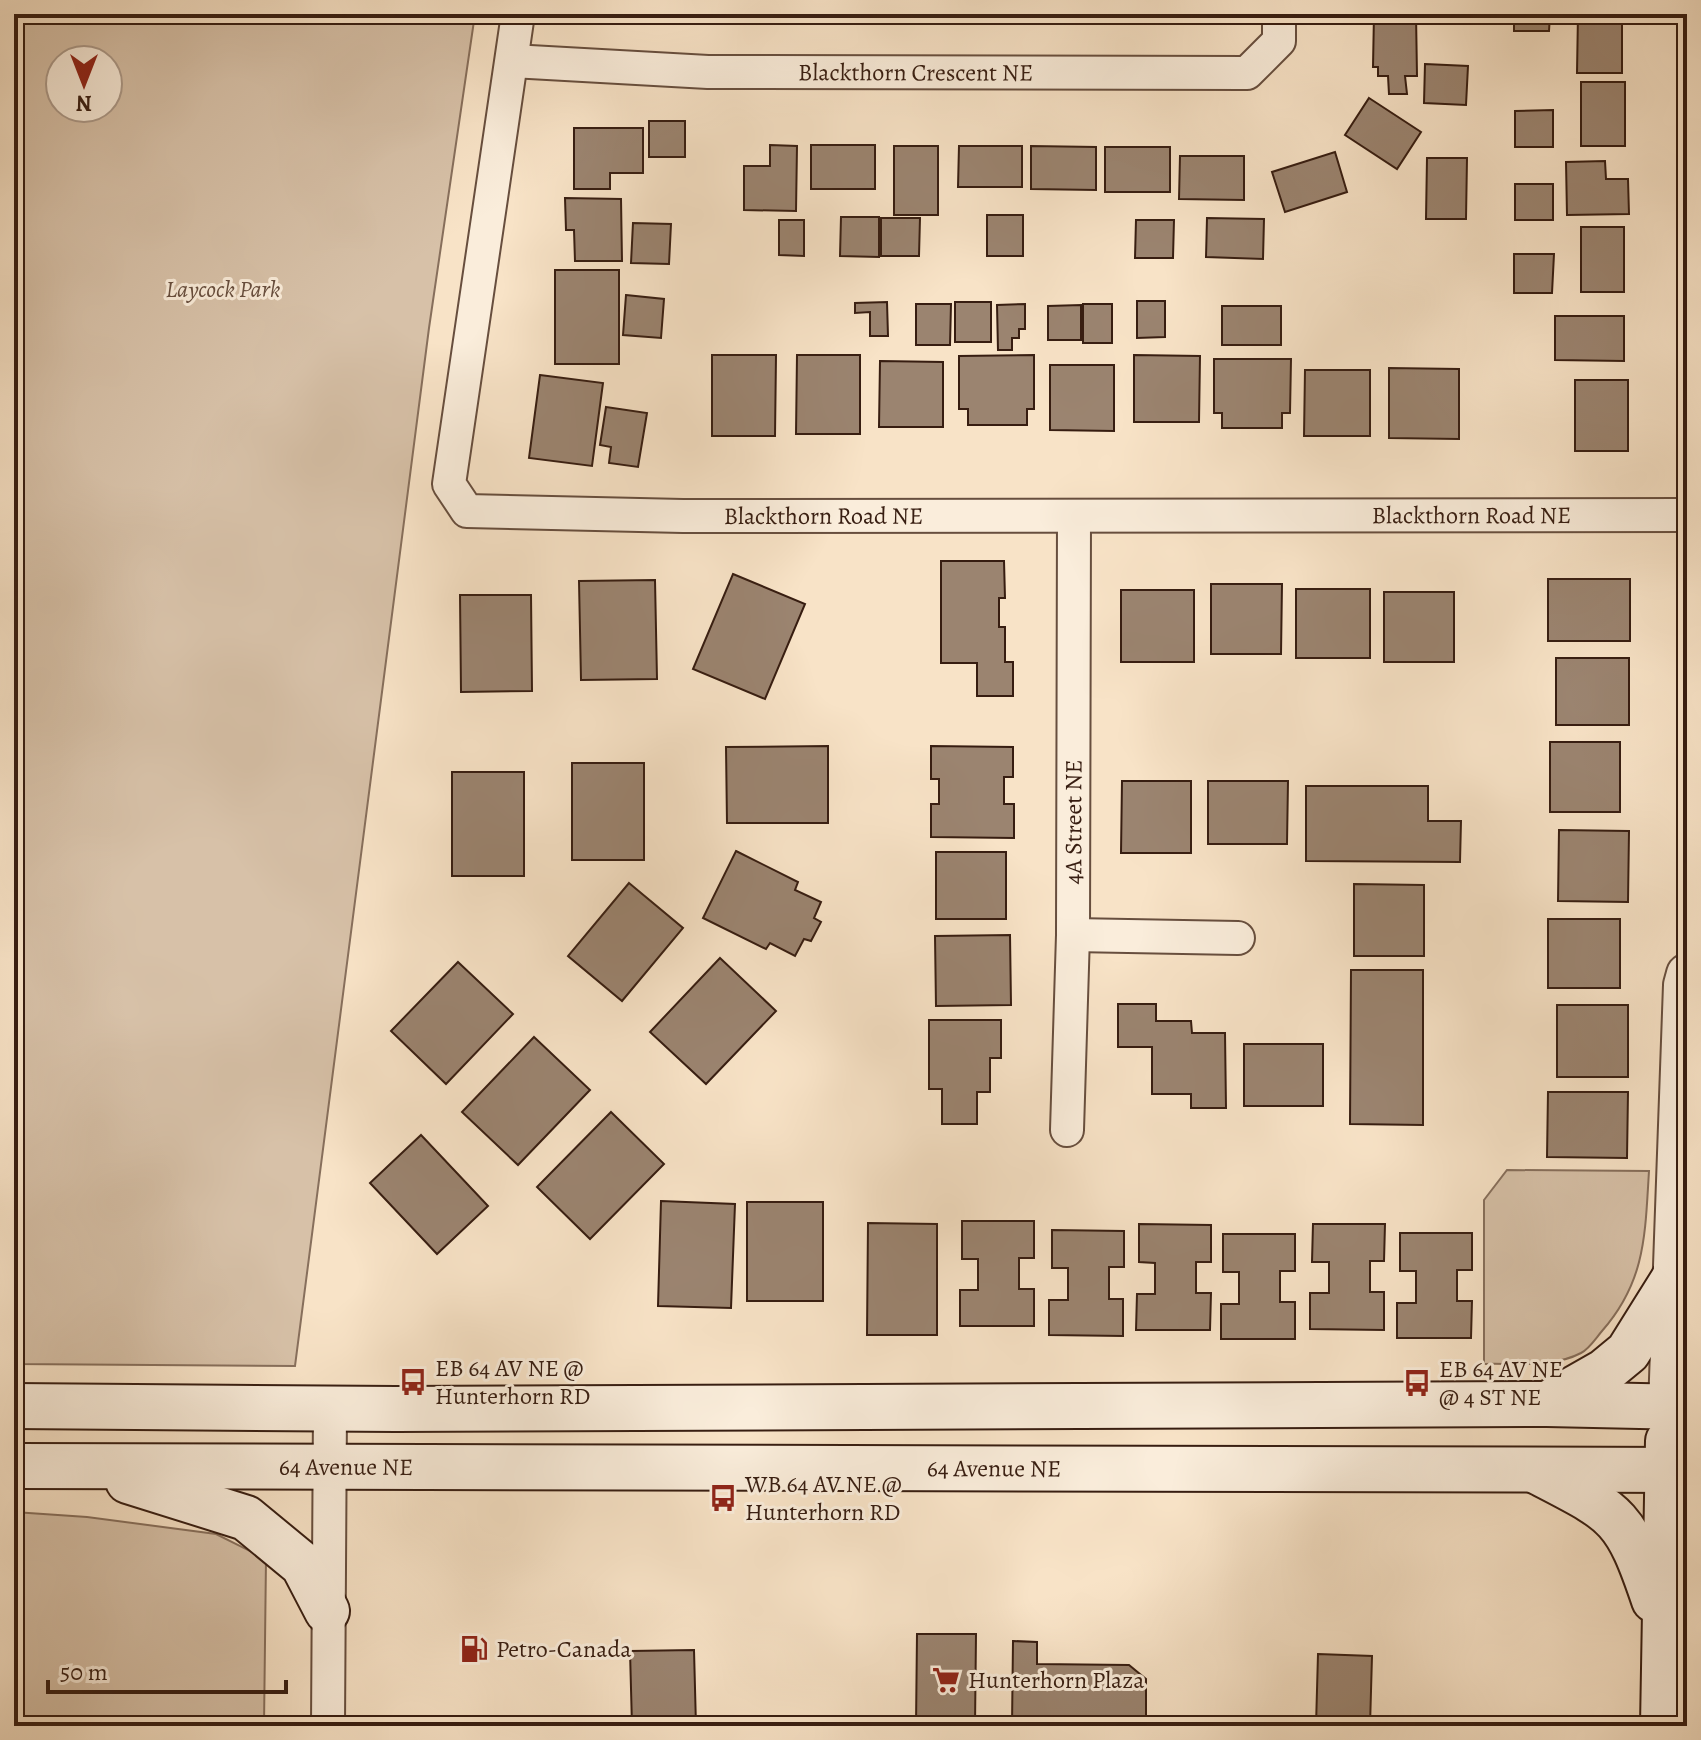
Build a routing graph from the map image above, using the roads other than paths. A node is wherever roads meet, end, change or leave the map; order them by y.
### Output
1 (518, 14) edge
2 (1279, 14) edge
3 (512, 61) junction
4 (1687, 515) edge
5 (1074, 516) junction
6 (1073, 935) junction
7 (1238, 938) dead end
8 (1687, 974) edge
9 (1067, 1130) dead end
10 (1673, 1280) junction
11 (1547, 1404) junction
12 (14, 1406) edge
13 (1678, 1407) edge
14 (330, 1409) junction
15 (14, 1466) edge
16 (76, 1466) junction
17 (329, 1466) junction
18 (1532, 1469) junction
19 (1678, 1470) edge
20 (327, 1611) junction
21 (1663, 1625) junction
22 (328, 1726) edge
23 (1663, 1726) edge

1 - 3 street, Blackthorn Road NE
2 - 3 street, Blackthorn Crescent NE
3 - 5 street, Blackthorn Road NE
4 - 5 street, Blackthorn Road NE
5 - 6 street, 4A Street NE
6 - 7 street
6 - 9 street, 4A Street NE
8 - 10 street
10 - 11 main road
10 - 13 street
11 - 13 main road
11 - 14 main road
12 - 14 main road
13 - 19 main road
14 - 17 street
15 - 16 main road, 64 Avenue NE
16 - 17 main road, 64 Avenue NE
16 - 20 main road
17 - 18 main road, 64 Avenue NE
17 - 20 street
18 - 19 main road, 64 Avenue NE
18 - 21 main road
19 - 21 main road
20 - 22 street
21 - 23 main road

